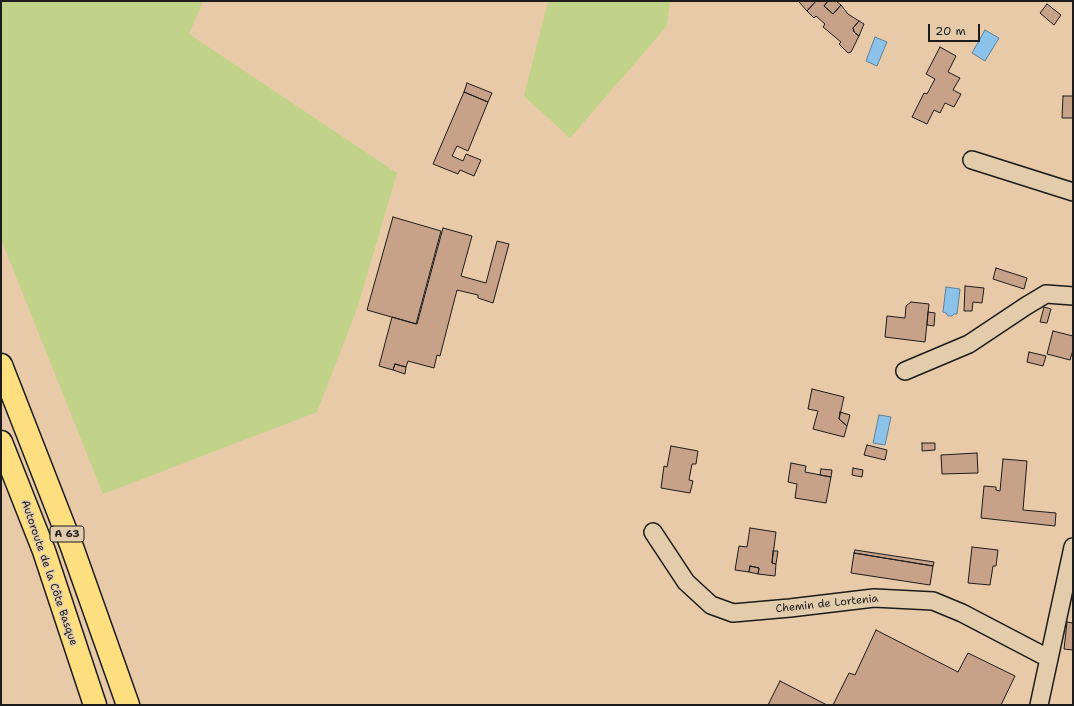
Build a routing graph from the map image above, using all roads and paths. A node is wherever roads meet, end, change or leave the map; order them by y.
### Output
1 (972, 160) dead end
2 (1073, 192) edge
3 (1073, 296) edge
4 (1, 365) edge
5 (905, 371) dead end
6 (1, 442) edge
7 (653, 532) dead end
8 (1073, 547) edge
9 (1048, 658) junction
10 (95, 705) edge
11 (128, 705) edge
12 (1038, 705) edge

1 - 2 street
3 - 5 street
4 - 11 highway, A 63
6 - 10 highway, Autoroute de la Côte Basque / A 63
7 - 9 street, Chemin de Lortenia
8 - 9 street
9 - 12 street

